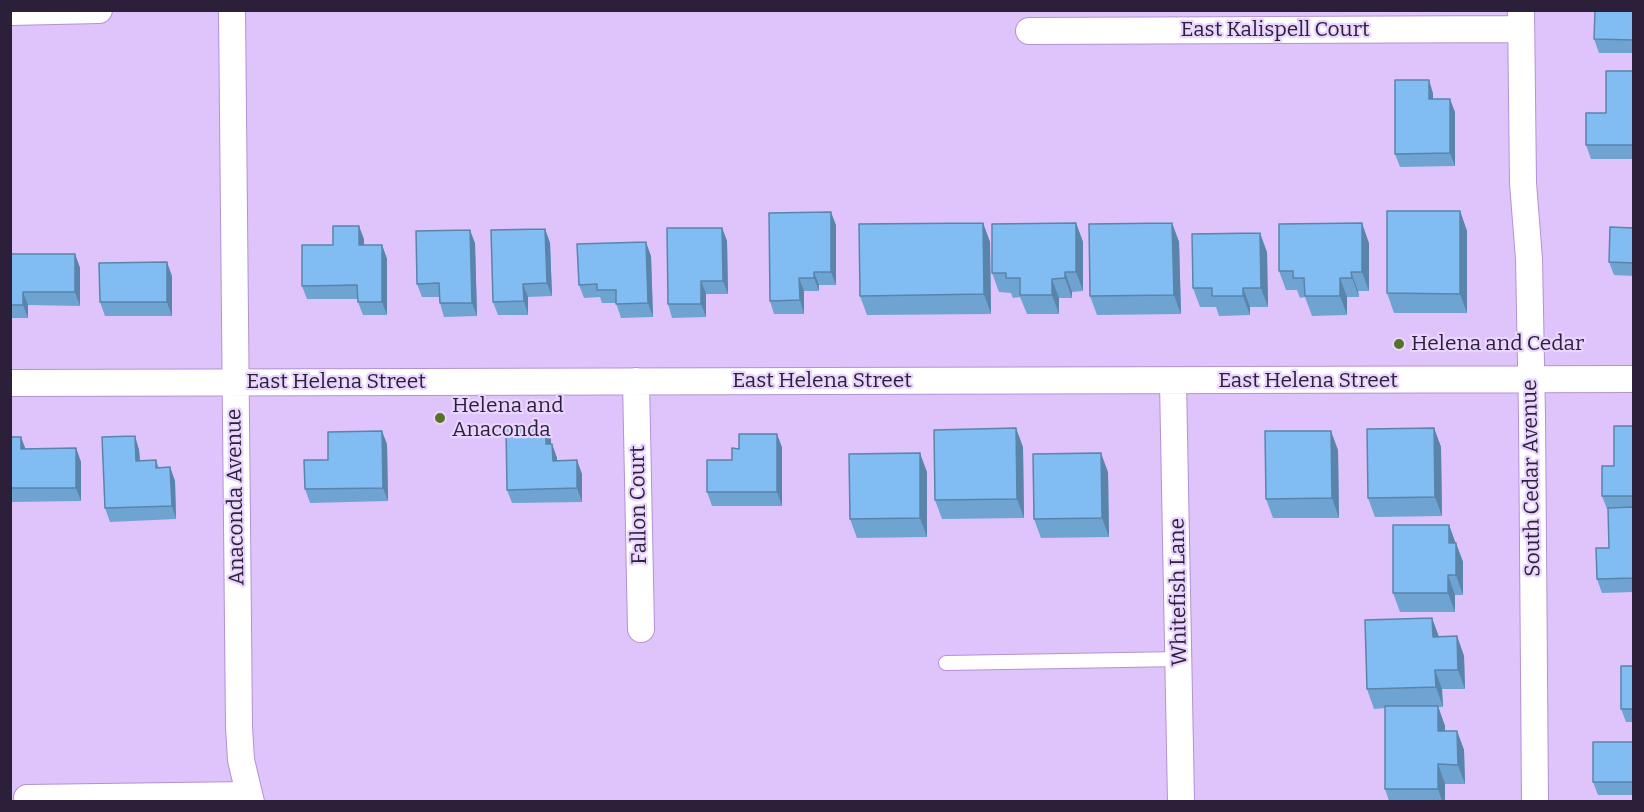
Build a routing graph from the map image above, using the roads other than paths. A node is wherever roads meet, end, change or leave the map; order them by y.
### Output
1 (99, 10) edge
2 (232, 10) edge
3 (10, 12) edge
4 (1521, 20) edge
5 (1029, 31) dead end
6 (1634, 379) edge
7 (1531, 380) junction
8 (636, 381) junction
9 (235, 382) junction
10 (1173, 382) junction
11 (10, 383) edge
12 (641, 629) dead end
13 (1181, 659) junction
14 (946, 663) dead end
15 (27, 798) dead end
16 (250, 798) edge
17 (1181, 801) edge
18 (1535, 801) edge

1 - 3 street
2 - 9 street, Anaconda Avenue
4 - 5 street, East Kalispell Court
4 - 7 street, South Cedar Avenue
6 - 7 street, East Helena Street
7 - 10 street, East Helena Street
7 - 18 street, South Cedar Avenue
8 - 9 street, East Helena Street
8 - 10 street, East Helena Street
8 - 12 street, Fallon Court
9 - 11 street, East Helena Street
9 - 16 street, Anaconda Avenue
10 - 13 street, Whitefish Lane
13 - 14 lane
13 - 17 street, Whitefish Lane
15 - 16 street

